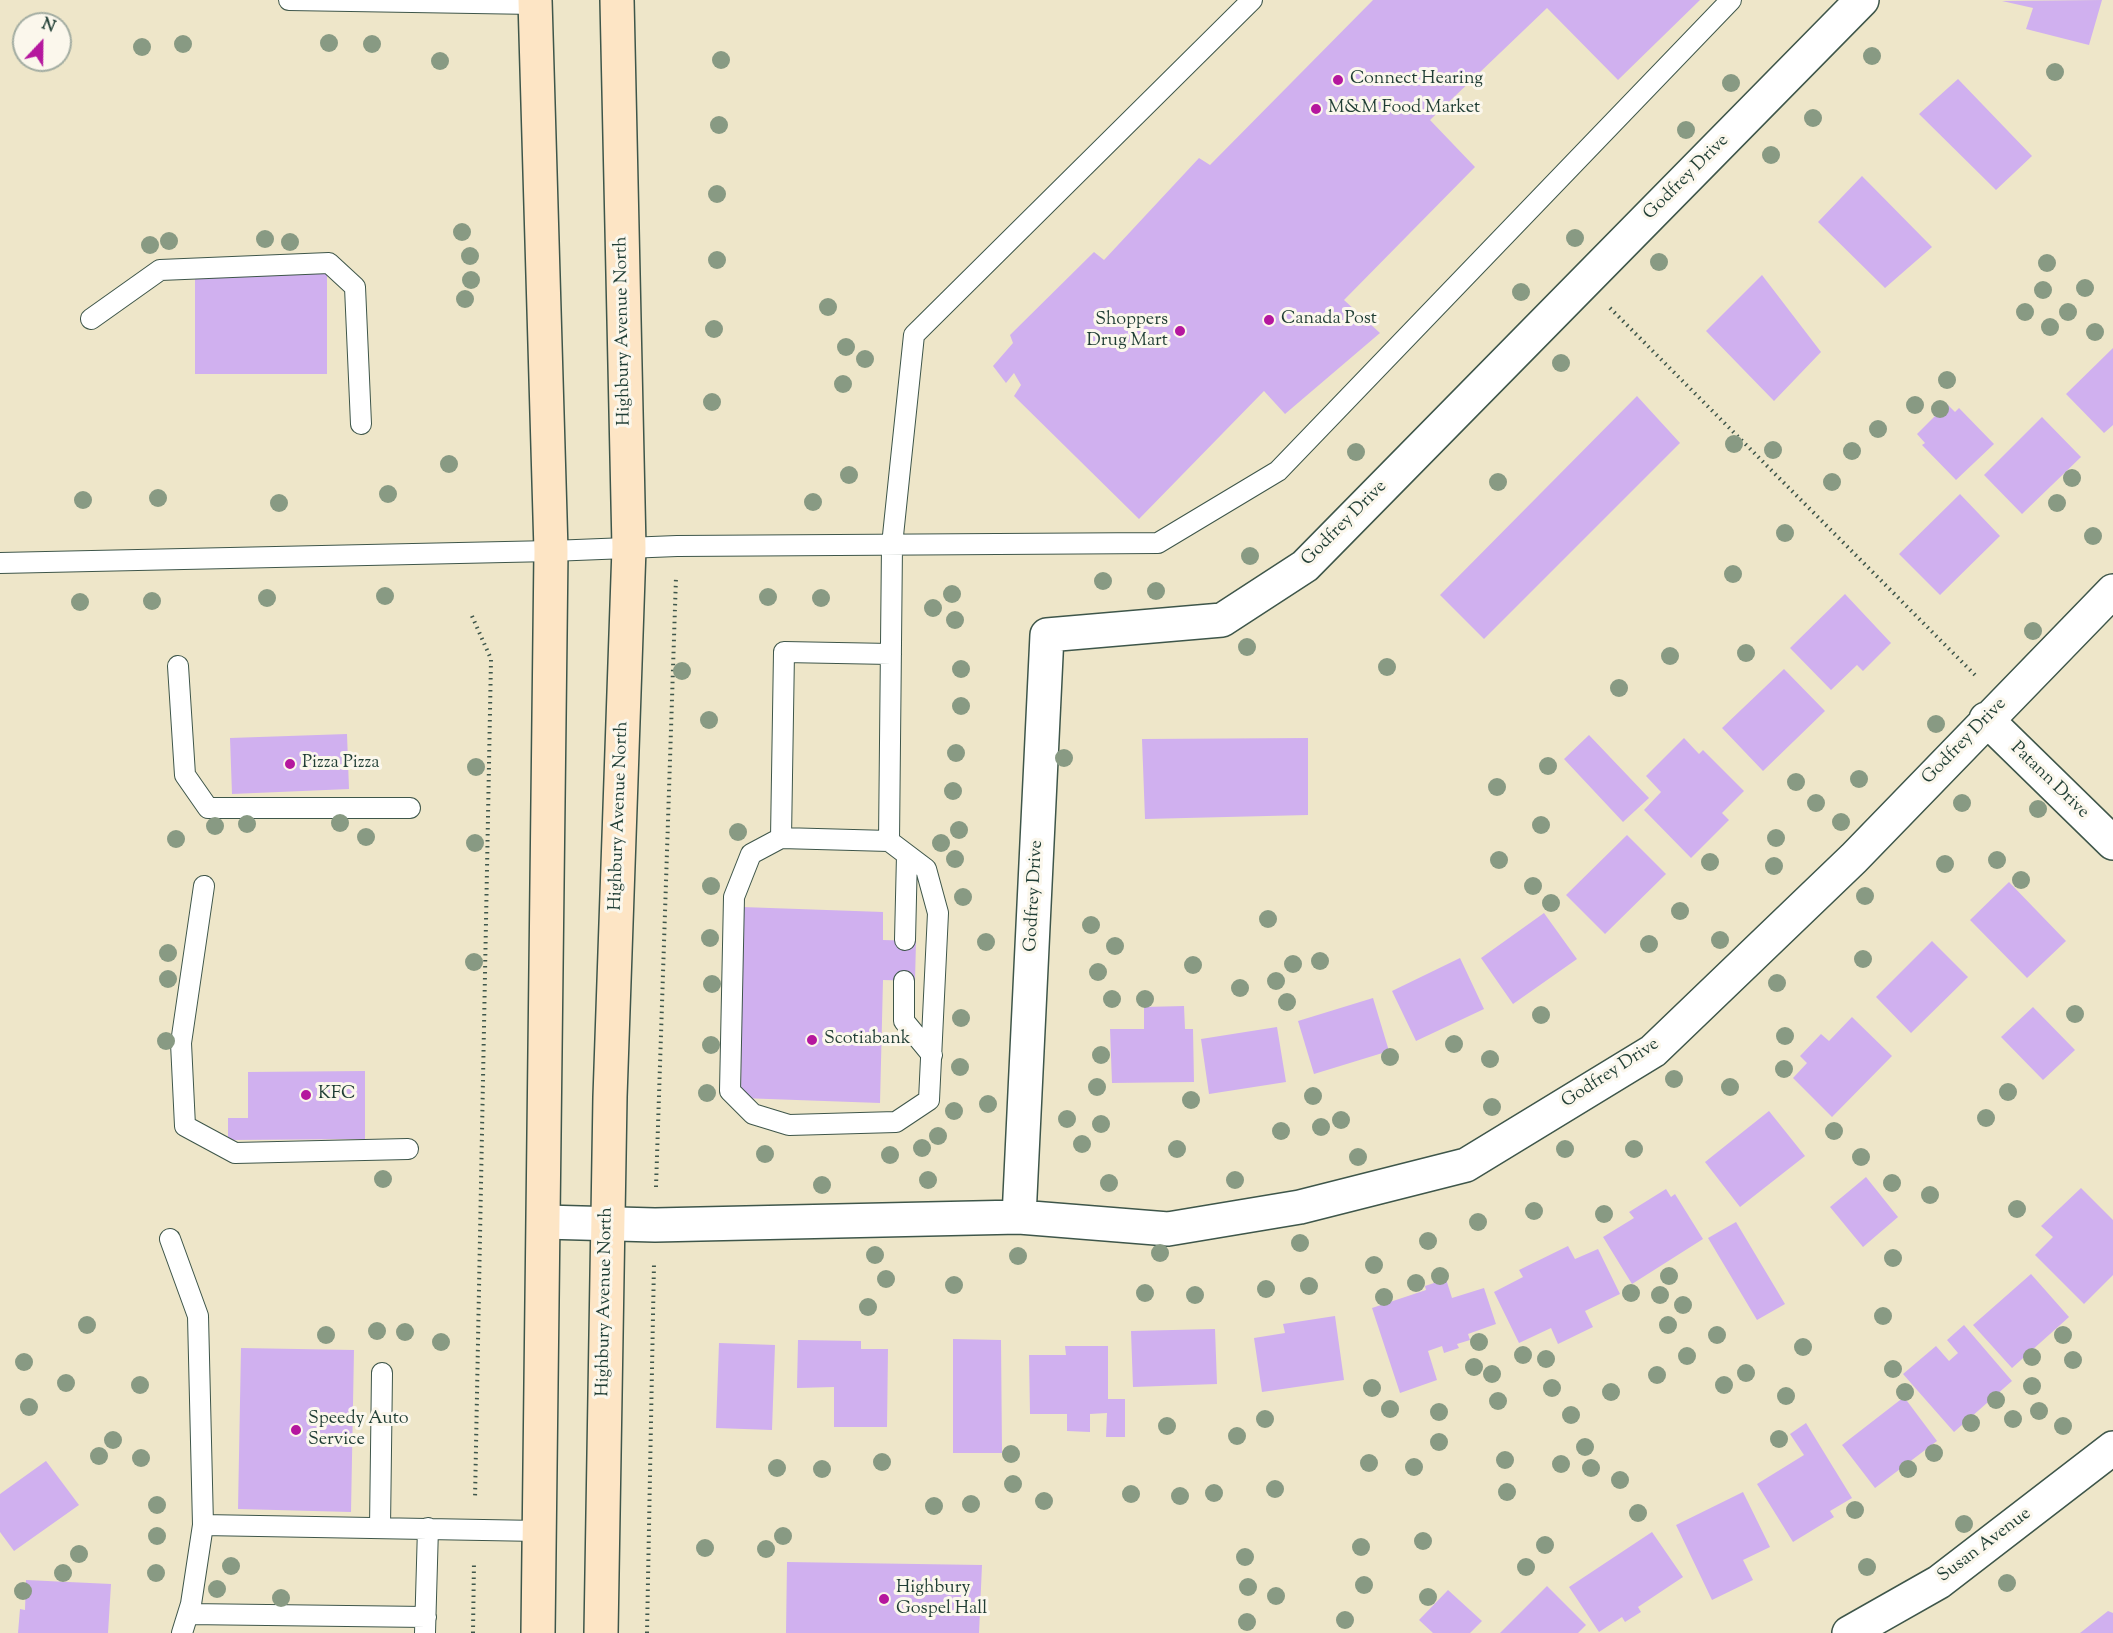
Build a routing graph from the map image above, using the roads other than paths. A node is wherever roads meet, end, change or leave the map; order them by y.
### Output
1 (289, 0) edge
2 (617, 0) edge
3 (1252, 0) edge
4 (1731, 0) edge
5 (1862, 0) edge
6 (331, 1) edge
7 (410, 1) edge
8 (535, 2) edge
9 (91, 319) dead end
10 (360, 424) dead end
11 (892, 545) junction
12 (629, 548) junction
13 (551, 551) junction
14 (0, 563) edge
15 (2113, 591) edge
16 (891, 654) junction
17 (178, 666) dead end
18 (1994, 711) junction
19 (410, 808) dead end
20 (781, 838) junction
21 (889, 841) junction
22 (2113, 843) edge
23 (907, 855) junction
24 (204, 886) dead end
25 (905, 940) dead end
26 (904, 981) dead end
27 (932, 1055) junction
28 (408, 1149) dead end
29 (1019, 1217) junction
30 (544, 1222) junction
31 (608, 1224) junction
32 (170, 1239) dead end
33 (382, 1373) dead end
34 (2113, 1448) edge
35 (203, 1525) junction
36 (380, 1527) junction
37 (428, 1528) junction
38 (539, 1531) junction
39 (185, 1624) edge
40 (426, 1625) edge
41 (538, 1633) edge
42 (601, 1633) edge
43 (1849, 1633) edge

1 - 6 lane
2 - 12 main road, Highbury Avenue North
3 - 11 lane
4 - 11 lane
5 - 29 street, Godfrey Drive
6 - 7 lane
7 - 8 lane
8 - 13 main road
9 - 10 lane
11 - 12 lane
11 - 16 lane
12 - 13 lane
12 - 31 main road, Highbury Avenue North
13 - 14 lane
13 - 30 main road
15 - 18 street, Godfrey Drive
16 - 20 lane
16 - 21 lane
17 - 19 lane
18 - 22 street, Patann Drive
18 - 29 street, Godfrey Drive
20 - 21 lane
20 - 27 lane
21 - 23 lane
23 - 25 lane
23 - 27 lane
24 - 28 lane
26 - 27 lane
29 - 31 street, Godfrey Drive
30 - 31 street, Godfrey Drive
30 - 38 main road
31 - 42 main road, Highbury Avenue North
32 - 35 lane
33 - 36 lane
34 - 43 street, Susan Avenue
35 - 36 lane
35 - 39 lane
36 - 37 lane
37 - 38 lane
37 - 40 lane
38 - 41 main road
39 - 40 lane

